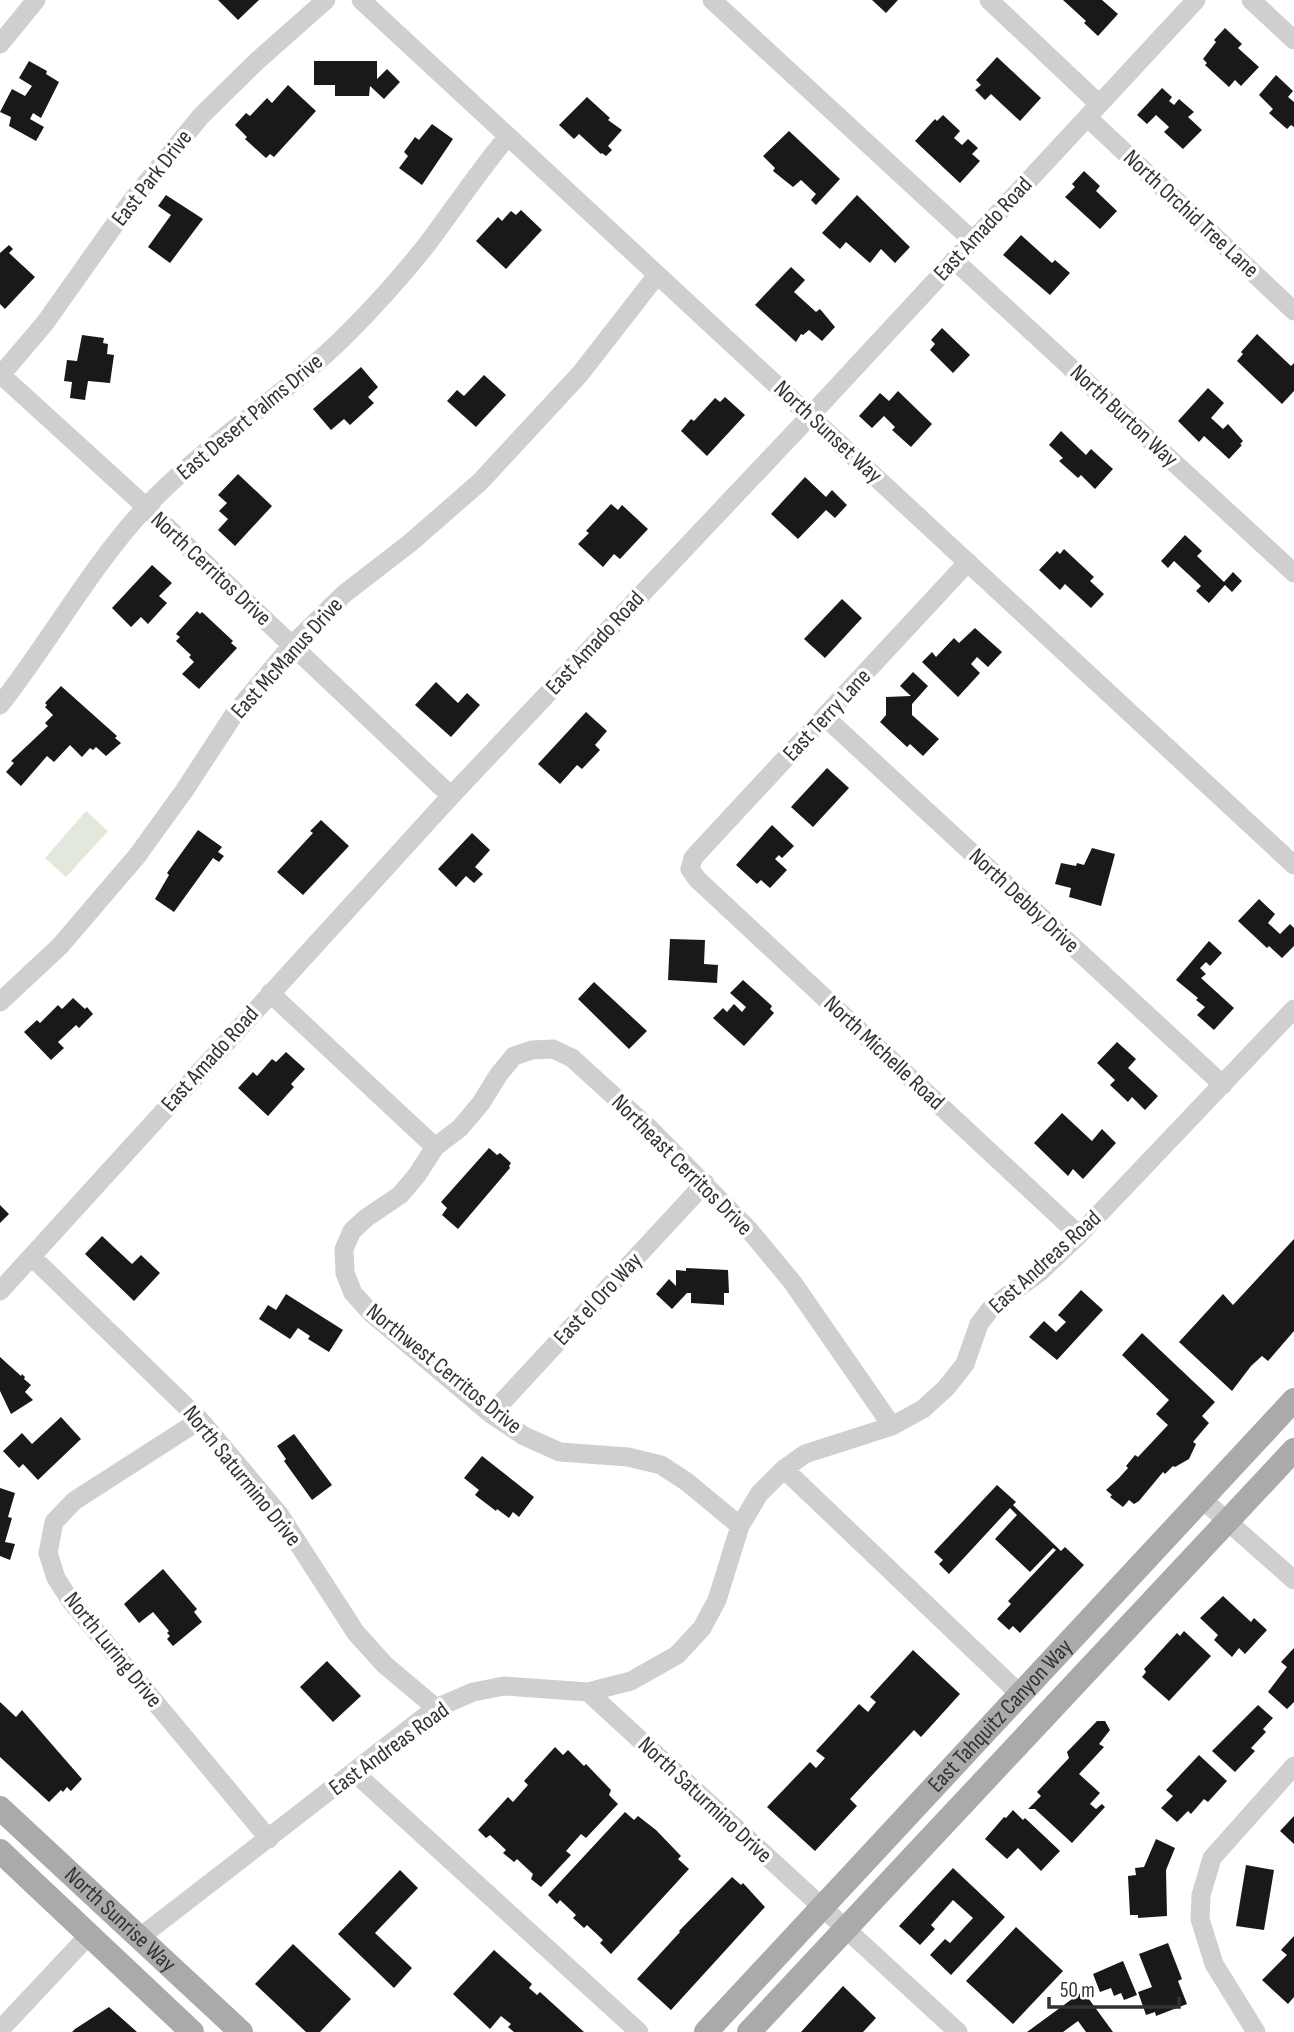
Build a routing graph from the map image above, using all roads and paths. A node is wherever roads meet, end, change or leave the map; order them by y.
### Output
1 (36, 0) edge
2 (326, 0) edge
3 (361, 0) edge
4 (712, 0) edge
5 (989, 0) edge
6 (1196, 0) edge
7 (1251, 0) edge
8 (1294, 40) edge
9 (0, 44) edge
10 (1093, 110) junction
11 (508, 136) junction
12 (972, 240) junction
13 (954, 260) junction
14 (657, 275) junction
15 (1294, 311) edge
16 (0, 375) edge
17 (810, 416) junction
18 (146, 507) junction
19 (968, 562) junction
20 (1294, 573) edge
21 (292, 645) junction
22 (0, 705) edge
23 (825, 717) junction
24 (451, 796) junction
25 (1294, 866) edge
26 (690, 869) joint
27 (270, 993) junction
28 (0, 1002) edge
29 (1294, 1009) edge
30 (1223, 1085) junction
31 (435, 1147) junction
32 (705, 1183) junction
33 (1079, 1236) junction
34 (32, 1257) junction
35 (0, 1291) edge
36 (1294, 1400) edge
37 (491, 1414) junction
38 (200, 1420) junction
39 (892, 1426) junction
40 (1294, 1450) edge
41 (784, 1469) junction
42 (1202, 1499) junction
43 (1226, 1521) junction
44 (740, 1526) junction
45 (1294, 1580) edge
46 (588, 1692) junction
47 (1020, 1694) junction
48 (436, 1708) junction
49 (1294, 1766) edge
50 (355, 1773) junction
51 (0, 1808) edge
52 (269, 1839) junction
53 (7, 1858) edge
54 (821, 1908) junction
55 (844, 1930) junction
56 (89, 1935) junction
57 (139, 1938) junction
58 (0, 2030) edge
59 (192, 2032) edge
60 (241, 2032) edge
61 (639, 2032) edge
62 (706, 2032) edge
63 (749, 2032) edge
64 (958, 2032) edge
65 (1256, 2032) edge

1 - 9 street
2 - 16 street, East Park Drive
3 - 11 street, North Sunset Way
4 - 12 street
5 - 10 street, North Orchid Tree Lane
6 - 10 street, East Amado Road
7 - 8 street
10 - 12 street, East Amado Road
10 - 15 street, North Orchid Tree Lane
11 - 14 street, North Sunset Way
11 - 18 street, East Desert Palms Drive
12 - 13 street, East Amado Road
13 - 17 street, East Amado Road
13 - 20 street, North Burton Way
14 - 17 street, North Sunset Way
14 - 21 street, East McManus Drive
16 - 18 street, North Cerritos Drive
17 - 19 street, North Sunset Way
17 - 24 street, East Amado Road
18 - 21 street, North Cerritos Drive
18 - 22 street, East Desert Palms Drive
19 - 23 street, East Terry Lane
19 - 25 street, North Sunset Way
21 - 24 street, North Cerritos Drive
21 - 28 street, East McManus Drive
23 - 26 street, East Terry Lane
23 - 30 street, North Debby Drive
24 - 27 street, East Amado Road
26 - 33 street, North Michelle Road
27 - 31 street
27 - 34 street, East Amado Road
29 - 30 street, East Andreas Road
30 - 33 street, East Andreas Road
31 - 32 street, Northeast Cerritos Drive
31 - 37 street, Northwest Cerritos Drive
32 - 37 street, East el Oro Way
32 - 39 street, Northeast Cerritos Drive
33 - 39 street, East Andreas Road
34 - 35 street, East Amado Road
34 - 38 street, North Saturmino Drive
36 - 42 main road, East Tahquitz Canyon Way
37 - 44 street, Northwest Cerritos Drive
38 - 48 street, North Saturmino Drive
38 - 52 street, North Luring Drive
39 - 41 street, East Andreas Road
40 - 43 main road, East Tahquitz Canyon Way
41 - 44 street, East Andreas Road
41 - 47 street
42 - 43 street
42 - 47 main road, East Tahquitz Canyon Way
43 - 45 street
43 - 55 main road, East Tahquitz Canyon Way
44 - 46 street, East Andreas Road
46 - 48 street, East Andreas Road
46 - 54 street, North Saturmino Drive
47 - 54 main road, East Tahquitz Canyon Way
48 - 50 street, East Andreas Road
49 - 65 street
50 - 52 street, East Andreas Road
50 - 61 street
51 - 57 main road, North Sunrise Way
52 - 57 street, East Andreas Road
53 - 56 main road, North Sunrise Way
53 - 57 main road
54 - 55 street, North Saturmino Drive
54 - 62 main road, East Tahquitz Canyon Way
55 - 63 main road, East Tahquitz Canyon Way
55 - 64 street, North Saturmino Drive
56 - 58 street
56 - 59 main road, North Sunrise Way
57 - 60 main road, North Sunrise Way

